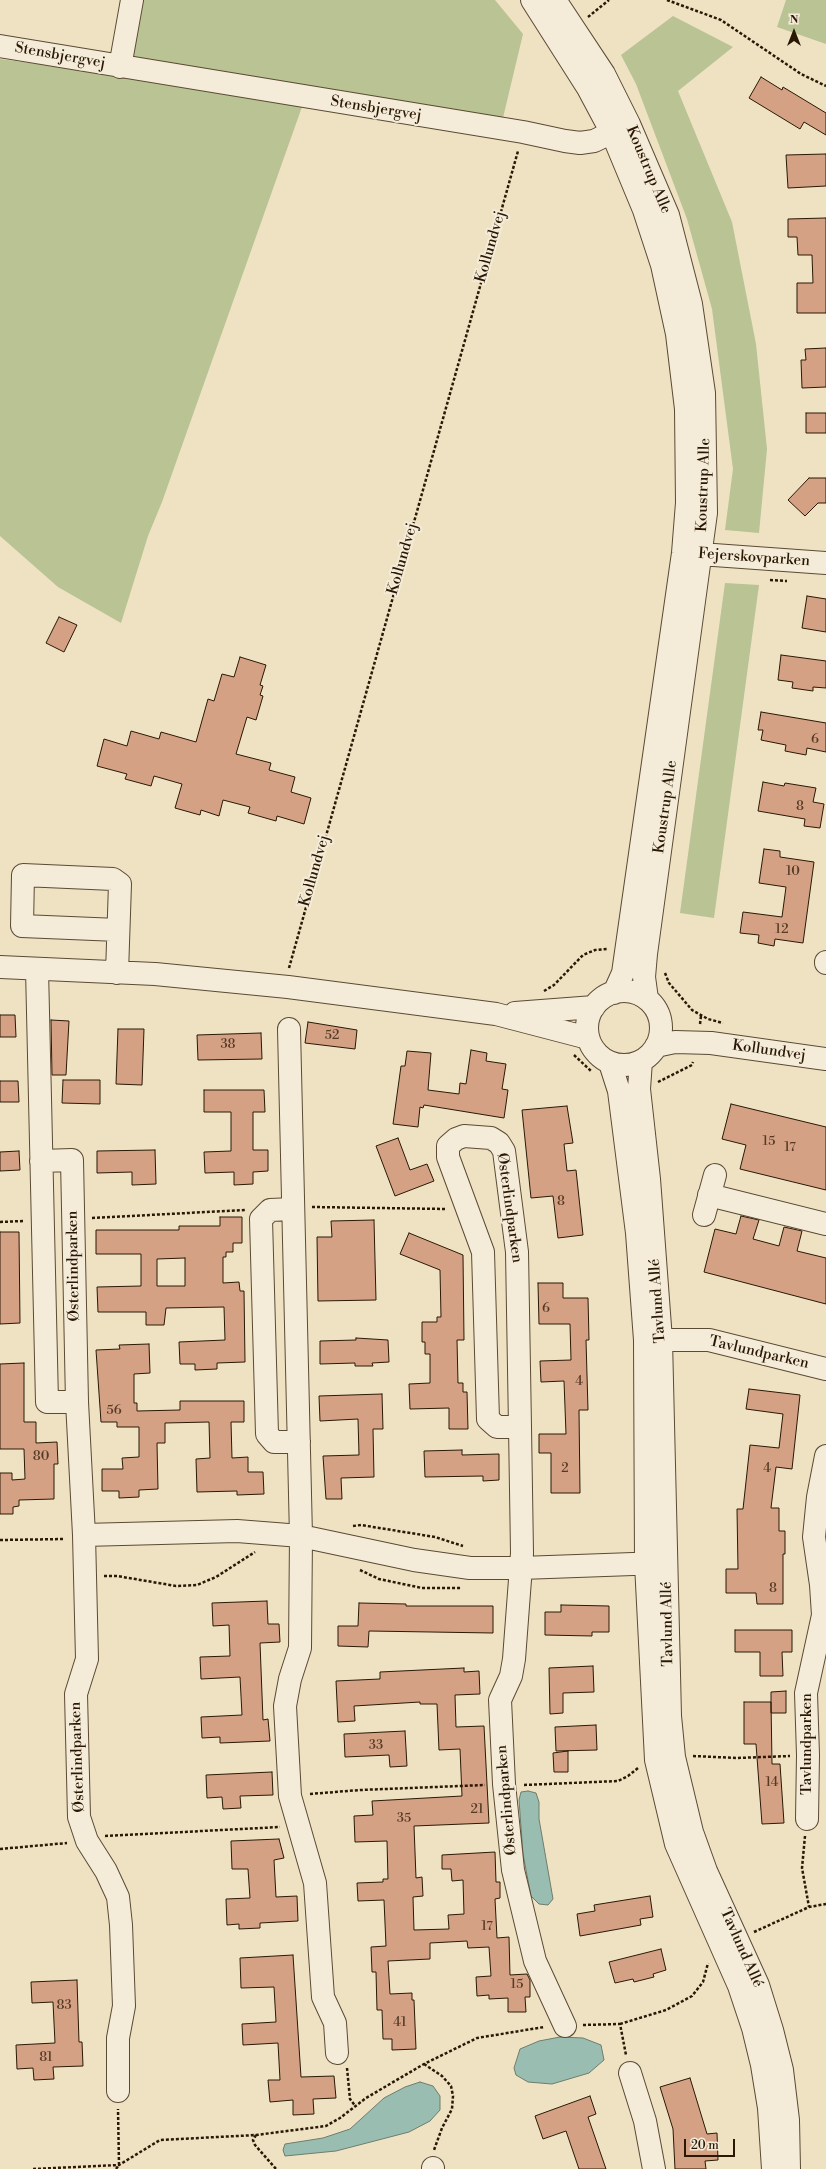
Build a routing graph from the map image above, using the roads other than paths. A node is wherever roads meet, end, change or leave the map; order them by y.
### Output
1 (132, 0) edge
2 (541, 1) edge
3 (0, 46) edge
4 (120, 67) junction
5 (621, 129) junction
6 (692, 553) junction
7 (826, 563) edge
8 (118, 930) junction
9 (43, 964) junction
10 (0, 967) edge
11 (117, 973) junction
12 (614, 993) junction
13 (647, 999) junction
14 (594, 1007) junction
15 (496, 1014) junction
16 (660, 1019) junction
17 (289, 1029) dead end
18 (588, 1038) junction
19 (702, 1041) junction
20 (649, 1054) junction
21 (826, 1059) edge
22 (610, 1063) junction
23 (41, 1160) junction
24 (709, 1195) dead end
25 (293, 1209) junction
26 (826, 1224) edge
27 (653, 1340) junction
28 (826, 1369) edge
29 (76, 1402) junction
30 (520, 1427) junction
31 (299, 1442) junction
32 (826, 1456) edge
33 (84, 1535) junction
34 (301, 1536) junction
35 (656, 1563) junction
36 (521, 1568) junction
37 (807, 1819) road end
38 (565, 2026) road end
39 (337, 2052) road end
40 (630, 2073) road end
41 (118, 2091) road end
42 (654, 2169) edge
43 (772, 2169) edge
44 (789, 2169) edge

1 - 4 street, Stensbjergvej
2 - 5 street, Koustrup Alle
3 - 4 street, Stensbjergvej
4 - 5 street, Stensbjergvej
5 - 6 street, Koustrup Alle
6 - 7 street, Fejerskovparken
6 - 12 street, Koustrup Alle
6 - 13 street, Koustrup Alle
8 - 8 street
8 - 11 street
9 - 10 street
9 - 11 street
9 - 23 street, Østerlindparken
11 - 15 street
12 - 13 street
12 - 14 street
13 - 16 street
14 - 15 street
14 - 18 street
15 - 18 street
16 - 19 street, Kollundvej
16 - 20 street
17 - 25 street
18 - 22 street
19 - 20 street, Kollundvej
19 - 21 street, Kollundvej
20 - 22 street
20 - 27 street, Tavlund Allé
22 - 27 street, Tavlund Allé
23 - 29 street, Østerlindparken
23 - 29 street, Østerlindparken
24 - 26 street
25 - 31 street
25 - 31 street
27 - 28 street, Tavlundparken
27 - 35 street, Tavlund Allé
29 - 33 street, Østerlindparken
30 - 30 street, Østerlindparken
30 - 36 street, Østerlindparken
31 - 34 street
32 - 37 street, Tavlundparken
33 - 34 street
33 - 41 street, Østerlindparken
34 - 36 street
34 - 39 street
35 - 36 street
35 - 43 street, Tavlund Allé
35 - 44 street, Tavlund Allé
36 - 38 street, Østerlindparken
40 - 42 street

